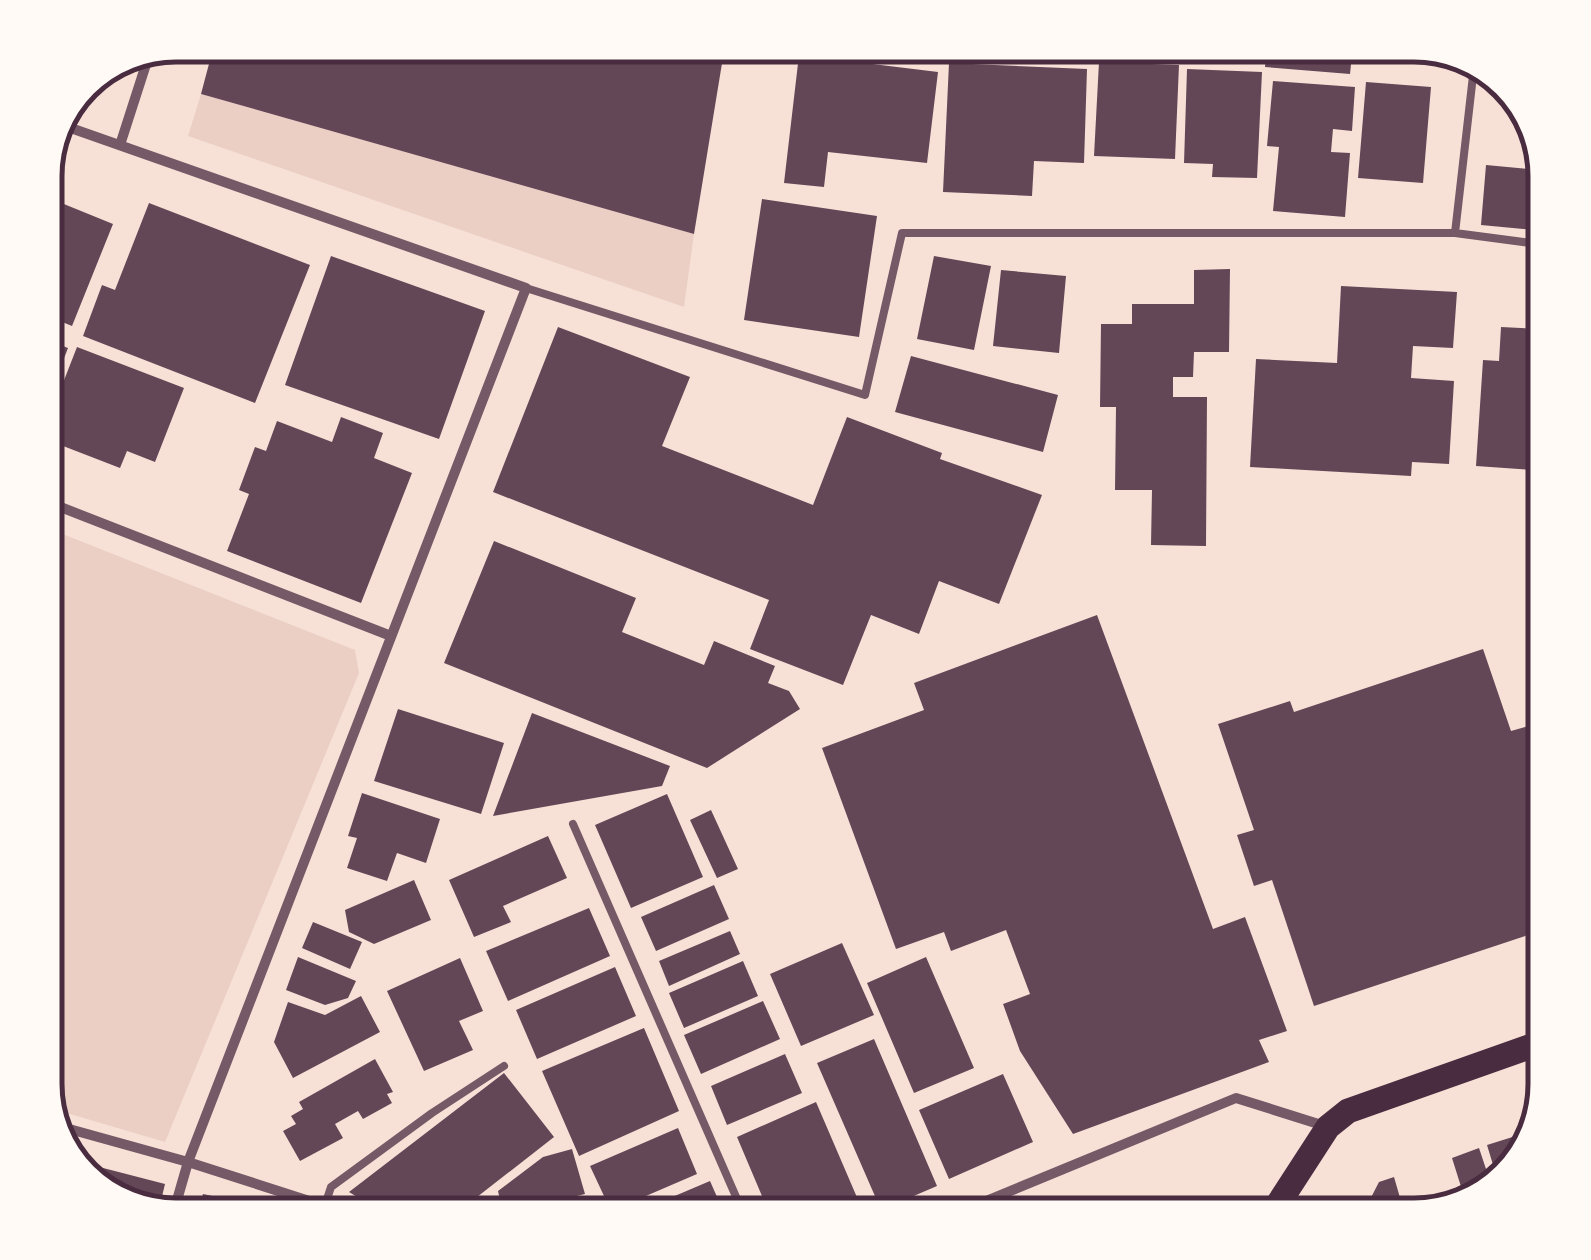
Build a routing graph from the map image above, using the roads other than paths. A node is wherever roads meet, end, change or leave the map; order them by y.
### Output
1 (145, 68) edge
2 (1473, 78) edge
3 (73, 128) edge
4 (120, 145) junction
5 (1455, 234) junction
6 (1528, 243) edge
7 (526, 288) junction
8 (63, 507) edge
9 (391, 636) junction
10 (573, 824) dead end
11 (1528, 1046) edge
12 (504, 1066) dead end
13 (1328, 1127) junction
14 (72, 1129) edge
15 (188, 1162) junction
16 (178, 1198) edge
17 (303, 1198) edge
18 (327, 1198) edge
19 (737, 1198) edge
20 (993, 1198) edge
21 (1282, 1198) edge

1 - 4 street
2 - 5 lane
3 - 4 street
4 - 7 street
5 - 6 lane
5 - 7 lane
7 - 9 street
8 - 9 street
9 - 15 street
10 - 19 lane
11 - 13 main road
12 - 18 lane
13 - 20 street
13 - 21 main road
14 - 15 street
15 - 16 street
15 - 17 street

